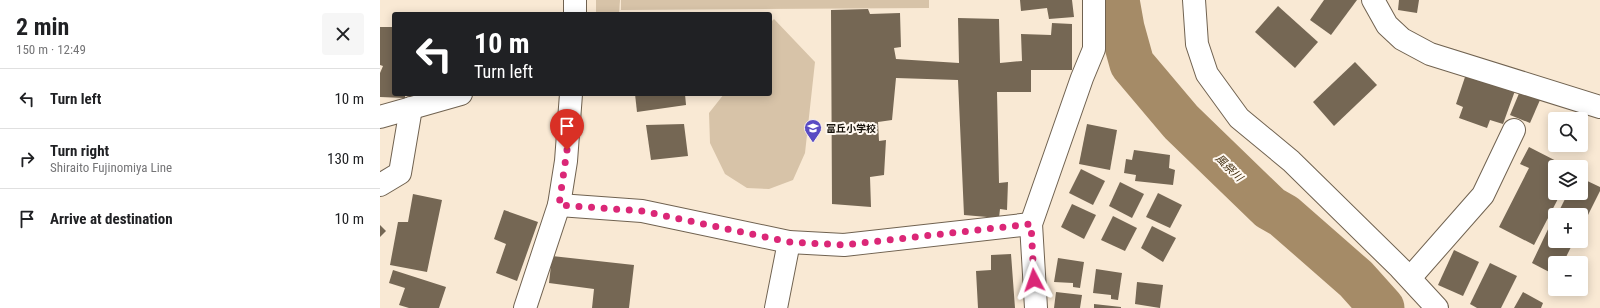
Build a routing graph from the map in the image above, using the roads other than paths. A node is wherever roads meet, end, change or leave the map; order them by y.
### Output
1 (575, 0) edge
2 (1094, 0) edge
3 (1194, 0) edge
4 (1373, 0) edge
5 (575, 12) edge
6 (454, 96) edge
7 (571, 96) edge
8 (1600, 107) edge
9 (411, 108) junction
10 (380, 117) edge
11 (1514, 130) dead end
12 (380, 185) edge
13 (559, 205) junction
14 (1031, 224) junction
15 (789, 242) junction
16 (1410, 278) junction
17 (525, 308) edge
18 (776, 308) edge
19 (1036, 308) edge
20 (1437, 308) edge

1 - 5 street
2 - 14 street
3 - 16 street
4 - 8 street
6 - 9 street
7 - 13 street
9 - 10 street
9 - 12 street
11 - 16 street
13 - 15 street
13 - 17 street
14 - 15 street
14 - 19 street
15 - 18 street
16 - 20 street

